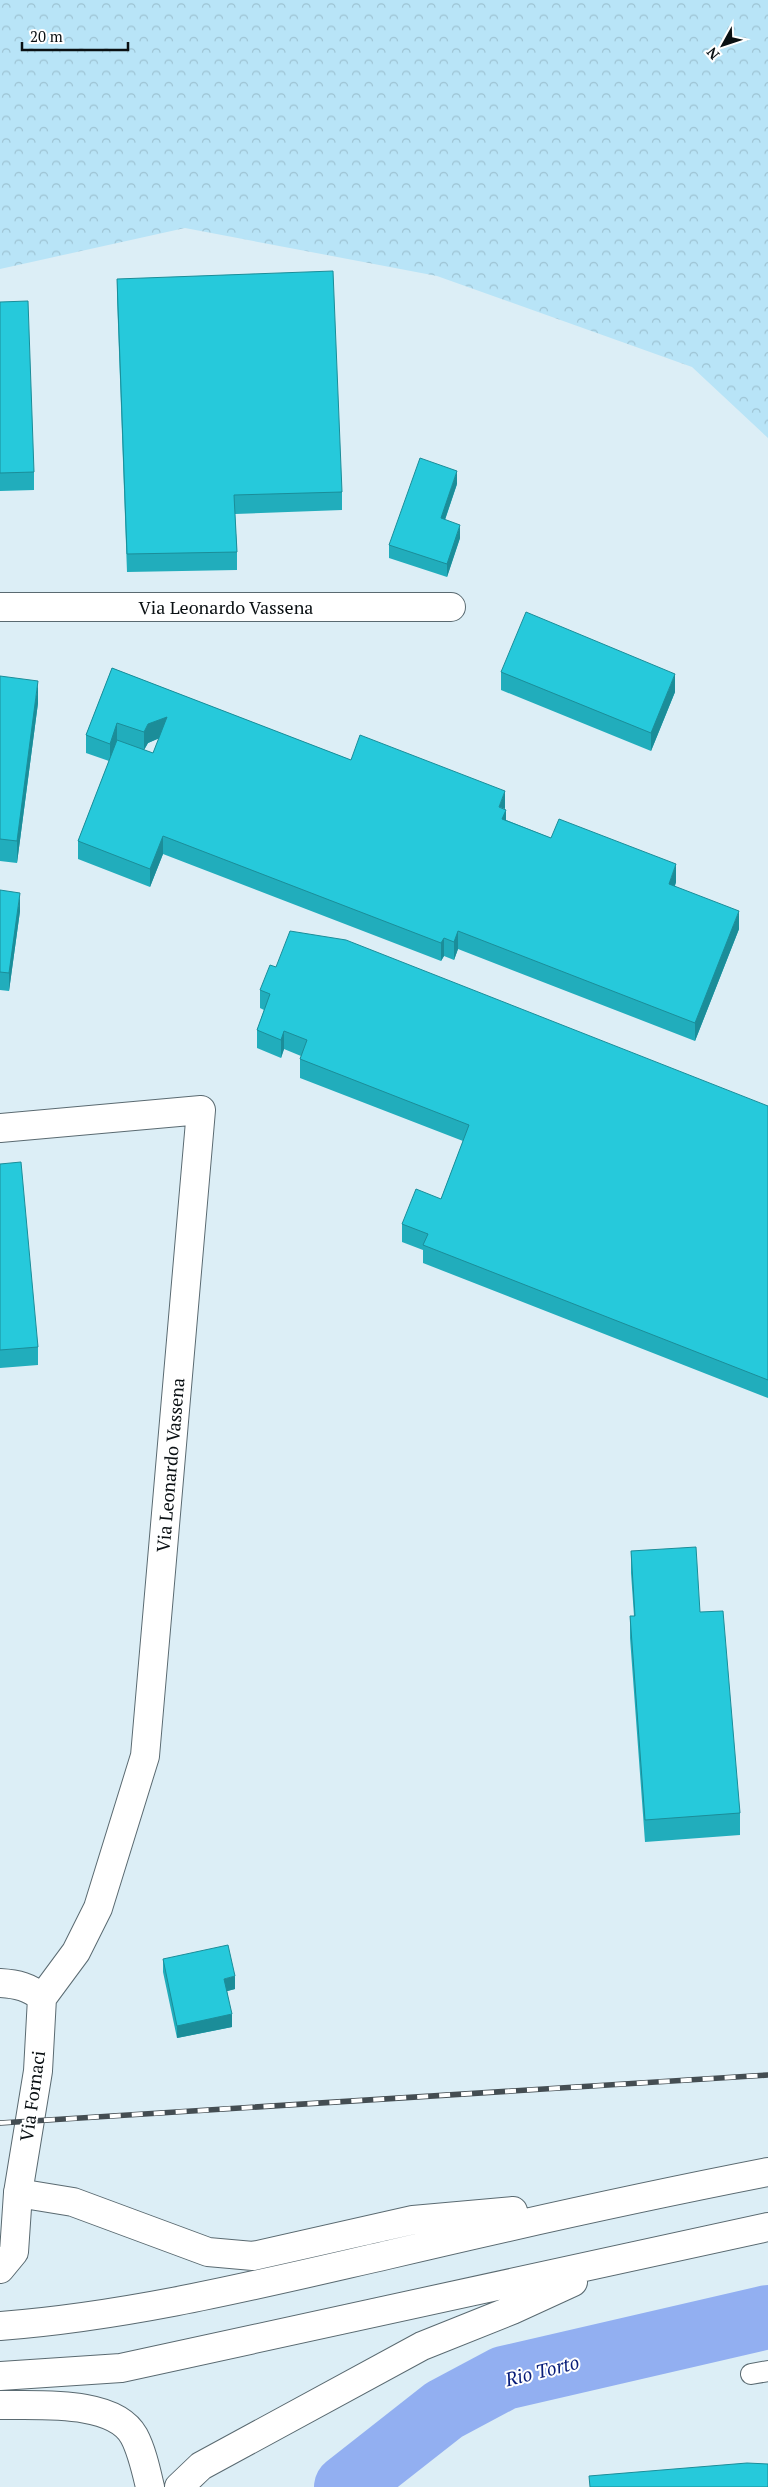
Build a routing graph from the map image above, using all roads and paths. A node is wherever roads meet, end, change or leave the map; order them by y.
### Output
1 (0, 607) edge
2 (451, 608) dead end
3 (0, 1128) edge
4 (0, 1983) edge
5 (0, 1989) edge
6 (42, 1998) junction
7 (768, 2172) edge
8 (18, 2193) junction
9 (619, 2201) junction
10 (768, 2227) edge
11 (623, 2259) junction
12 (0, 2269) edge
13 (0, 2326) edge
14 (0, 2376) edge
15 (0, 2405) edge
16 (150, 2487) edge
17 (179, 2487) edge

1 - 2 main road, Via Leonardo Vassena
3 - 6 main road, Via Leonardo Vassena
4 - 6 main road
5 - 6 main road
6 - 8 main road, Via Fornaci
7 - 9 main road
8 - 9 main road
8 - 12 main road, Via Fornaci
9 - 13 main road
10 - 11 main road
11 - 14 main road
11 - 17 main road
15 - 16 main road

